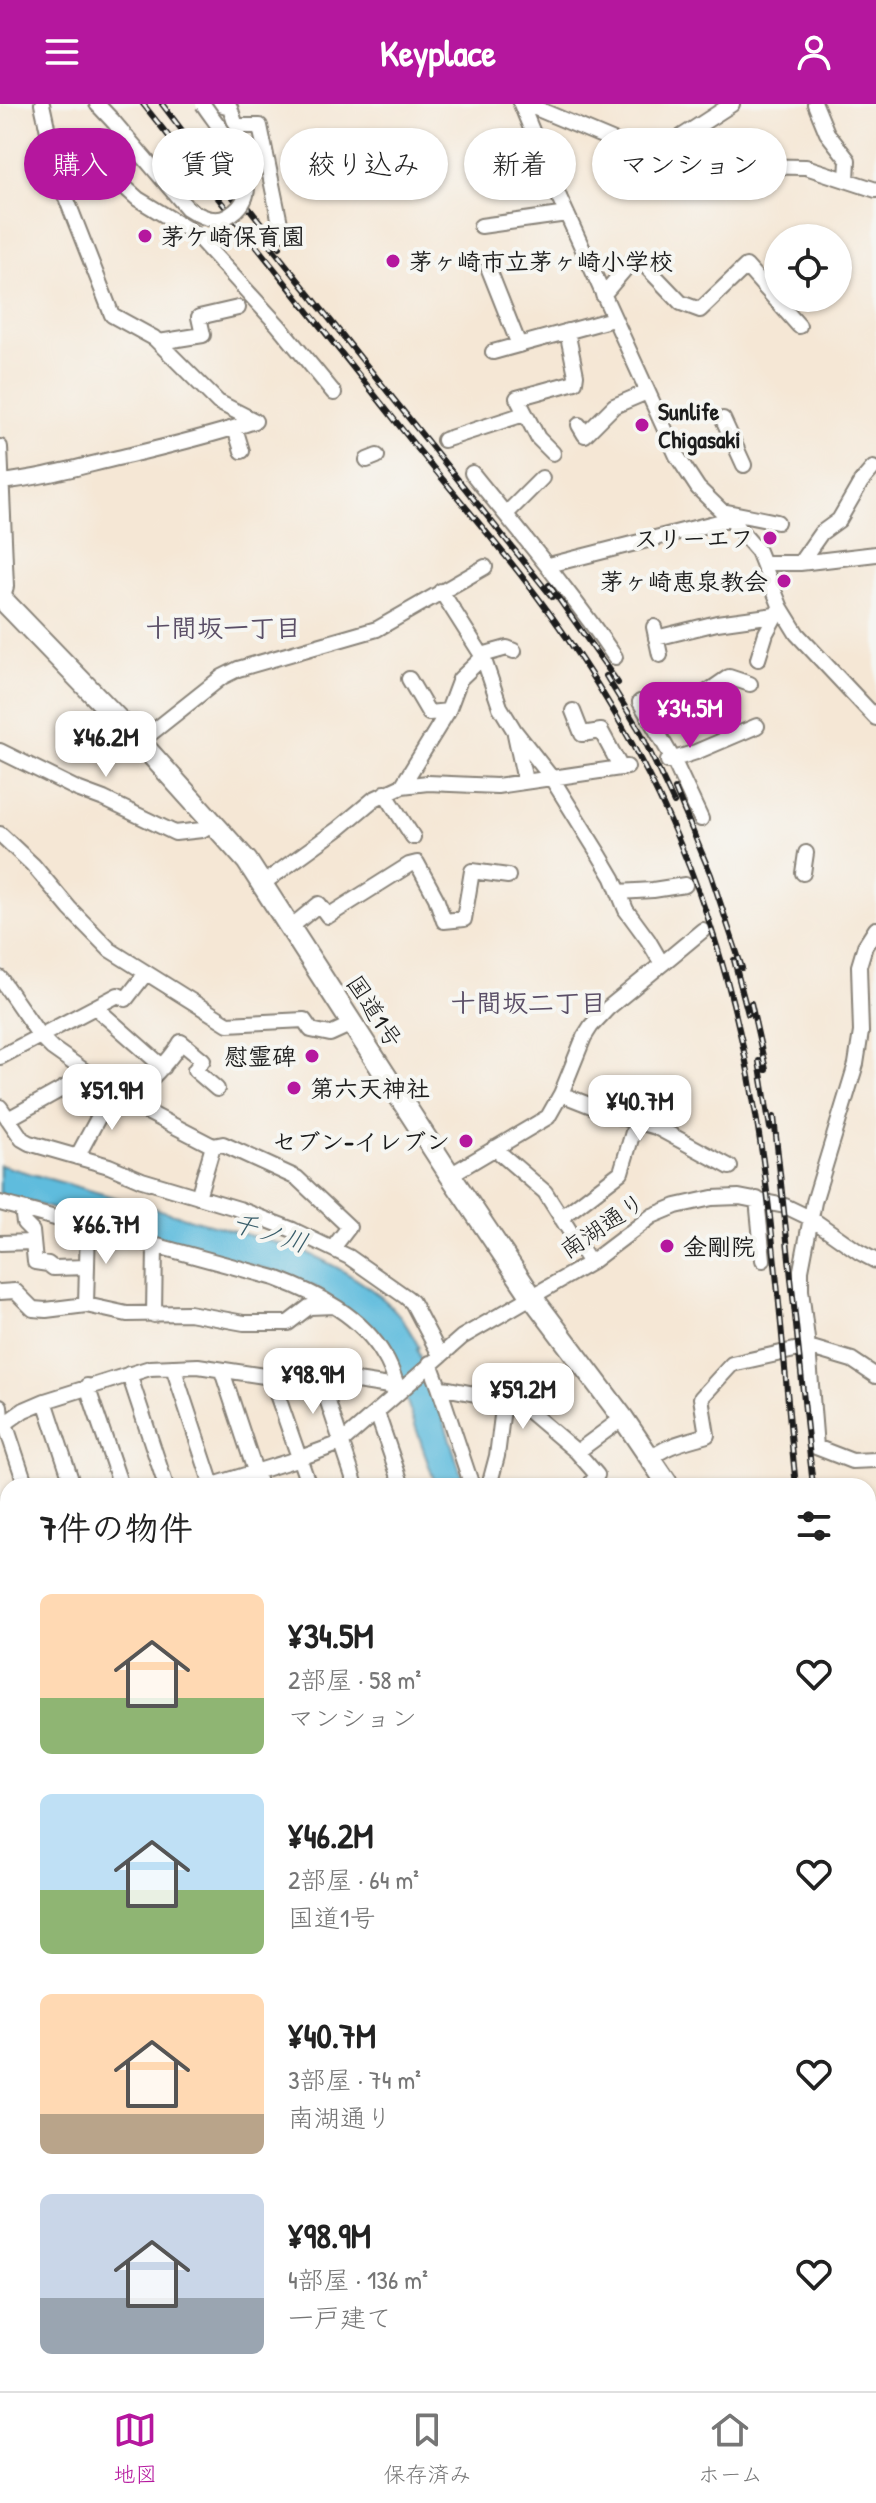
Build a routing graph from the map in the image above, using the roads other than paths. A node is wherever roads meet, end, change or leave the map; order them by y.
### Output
1 (42, 104) edge
2 (97, 104) edge
3 (203, 104) edge
4 (220, 104) edge
5 (523, 104) edge
6 (732, 104) edge
7 (815, 104) edge
8 (550, 109) edge
9 (48, 128) edge
10 (695, 128) edge
11 (592, 129) edge
12 (787, 167) edge
13 (847, 180) junction
14 (876, 190) edge
15 (136, 197) edge
16 (67, 200) edge
17 (567, 214) junction
18 (481, 226) dead end
19 (282, 233) dead end
20 (488, 267) dead end
21 (603, 295) junction
22 (238, 308) dead end
23 (613, 319) junction
24 (799, 326) dead end
25 (567, 331) junction
26 (159, 342) junction
27 (519, 345) junction
28 (493, 352) dead end
29 (647, 392) junction
30 (334, 393) dead end
31 (524, 414) junction
32 (723, 419) dead end
33 (235, 428) junction
34 (585, 434) dead end
35 (444, 440) dead end
36 (0, 447) edge
37 (242, 451) dead end
38 (553, 453) dead end
39 (744, 465) dead end
40 (873, 468) dead end
41 (472, 473) dead end
42 (542, 478) dead end
43 (1, 482) edge
44 (506, 514) junction
45 (726, 515) junction
46 (777, 522) dead end
47 (876, 554) edge
48 (763, 563) junction
49 (800, 563) junction
50 (549, 565) junction
51 (485, 567) dead end
52 (441, 591) junction
53 (1, 599) edge
54 (778, 612) junction
55 (514, 651) dead end
56 (660, 655) dead end
57 (482, 656) junction
58 (615, 657) dead end
59 (758, 659) dead end
60 (409, 679) dead end
61 (750, 684) dead end
62 (705, 697) dead end
63 (640, 702) dead end
64 (448, 711) junction
65 (573, 711) dead end
66 (876, 718) edge
67 (757, 726) dead end
68 (514, 730) junction
69 (140, 742) junction
70 (0, 751) edge
71 (671, 760) junction
72 (551, 777) junction
73 (525, 781) junction
74 (402, 786) junction
75 (385, 793) junction
76 (701, 819) dead end
77 (214, 823) junction
78 (0, 834) edge
79 (413, 837) dead end
80 (806, 853) dead end
81 (803, 873) dead end
82 (508, 876) dead end
83 (262, 884) junction
84 (685, 885) dead end
85 (619, 892) junction
86 (288, 926) junction
87 (876, 929) edge
88 (703, 930) dead end
89 (662, 964) junction
90 (146, 973) junction
91 (0, 978) edge
92 (95, 1007) junction
93 (352, 1024) junction
94 (40, 1036) junction
95 (0, 1057) edge
96 (163, 1067) junction
97 (89, 1074) junction
98 (217, 1089) dead end
99 (113, 1090) junction
100 (561, 1094) junction
101 (130, 1103) junction
102 (4, 1113) edge
103 (636, 1122) junction
104 (213, 1146) junction
105 (494, 1148) junction
106 (77, 1157) junction
107 (730, 1167) dead end
108 (450, 1175) junction
109 (198, 1197) junction
110 (757, 1199) junction
111 (0, 1203) edge
112 (22, 1209) junction
113 (561, 1218) junction
114 (812, 1219) junction
115 (88, 1226) junction
116 (33, 1242) junction
117 (0, 1243) edge
118 (155, 1245) junction
119 (333, 1248) junction
120 (763, 1260) dead end
121 (876, 1261) edge
122 (590, 1263) junction
123 (87, 1267) junction
124 (0, 1292) edge
125 (532, 1297) junction
126 (86, 1305) junction
127 (334, 1306) junction
128 (154, 1315) junction
129 (808, 1347) junction
130 (435, 1359) junction
131 (173, 1367) junction
132 (222, 1371) junction
133 (129, 1374) junction
134 (876, 1376) edge
135 (271, 1377) junction
136 (320, 1378) junction
137 (87, 1386) junction
138 (439, 1387) junction
139 (399, 1392) junction
140 (504, 1400) junction
141 (45, 1401) junction
142 (0, 1406) edge
143 (377, 1413) junction
144 (623, 1418) junction
145 (2, 1425) edge
146 (341, 1443) junction
147 (577, 1452) junction
148 (300, 1458) junction
149 (651, 1459) junction
150 (876, 1460) edge
151 (23, 1478) edge
152 (70, 1478) edge
153 (118, 1478) edge
154 (163, 1478) edge
155 (208, 1478) edge
156 (258, 1478) edge
157 (260, 1478) edge
158 (306, 1478) edge
159 (353, 1478) edge
160 (399, 1478) edge
161 (469, 1478) edge
162 (491, 1478) edge
163 (595, 1478) edge
164 (664, 1478) edge

1 - 9 street
2 - 3 street, bridge
4 - 19 street
5 - 8 street
5 - 17 street
6 - 10 street
7 - 13 street
8 - 11 street
12 - 13 street
13 - 14 street
15 - 30 street
16 - 26 street
17 - 18 street
17 - 21 street
20 - 27 street
21 - 23 street
21 - 24 street
22 - 26 street
23 - 25 street
23 - 29 street
25 - 27 street
25 - 31 street
26 - 33 street
27 - 28 street
29 - 34 street
29 - 45 street
31 - 35 street
31 - 38 street
32 - 39 street
33 - 37 street
33 - 43 street
36 - 43 street
40 - 49 street
41 - 44 street
42 - 44 street
43 - 53 street
44 - 50 street
45 - 46 street
45 - 48 street
45 - 50 street
47 - 49 street
48 - 49 street
48 - 54 street
50 - 58 street
51 - 52 street
52 - 57 street
52 - 69 street
53 - 69 highway, 国道1号
54 - 56 street
54 - 59 street
54 - 66 street
55 - 57 street
57 - 64 street
57 - 68 street
60 - 64 street
61 - 62 street
63 - 71 street
64 - 74 street
65 - 72 street
67 - 71 street
68 - 72 street
68 - 73 street
69 - 77 highway, 国道1号
70 - 77 street
71 - 76 street
72 - 73 street
72 - 85 street
73 - 74 street
74 - 75 street
75 - 79 street
75 - 83 street
77 - 83 highway, 国道1号
78 - 90 street
80 - 81 street
82 - 86 street
83 - 86 highway, 国道1号
84 - 85 street
85 - 89 street
86 - 93 highway, 国道1号
87 - 114 street
88 - 89 street
89 - 100 street
90 - 92 street
90 - 93 street
91 - 94 street
92 - 94 street
92 - 96 street
93 - 108 highway, 国道1号
94 - 95 street
94 - 97 street
96 - 98 street
96 - 101 street
97 - 99 street
97 - 102 street
99 - 101 street
99 - 106 street
100 - 103 street
100 - 105 street
101 - 104 street
102 - 106 street
103 - 107 street
103 - 113 street
104 - 109 street
104 - 119 street
105 - 108 street
105 - 113 street
106 - 109 street
108 - 125 highway, 国道1号
109 - 119 street
110 - 114 street, 南湖通り
110 - 120 street
110 - 122 street, 南湖通り
111 - 112 street
112 - 115 street
112 - 116 street
113 - 122 street
114 - 121 street, 南湖通り
114 - 129 street
115 - 118 street
115 - 123 street
116 - 117 street
116 - 123 street
118 - 127 street
118 - 128 street
119 - 130 street
122 - 125 street, 南湖通り
123 - 126 street
124 - 126 street
125 - 130 street, 南湖通り
125 - 144 highway, 国道1号
126 - 128 street
127 - 128 street
127 - 139 street
129 - 134 street
129 - 149 street
129 - 150 street
130 - 138 street
130 - 139 street, 南湖通り
131 - 132 street
131 - 133 street
131 - 155 street
132 - 135 street
132 - 156 street
133 - 137 street
133 - 154 street
135 - 136 street
135 - 148 street
136 - 139 street
136 - 146 street
137 - 141 street
137 - 153 street
138 - 140 street
138 - 161 street
139 - 143 street, 南湖通り
140 - 147 street
140 - 162 street
141 - 145 street
141 - 152 street
142 - 145 street
143 - 146 street, 南湖通り
143 - 160 street
144 - 147 street
144 - 149 highway, 国道1号
145 - 151 street
146 - 148 street, 南湖通り
146 - 159 street
147 - 163 street
148 - 157 street, 南湖通り
148 - 158 street
149 - 164 highway, 国道1号

